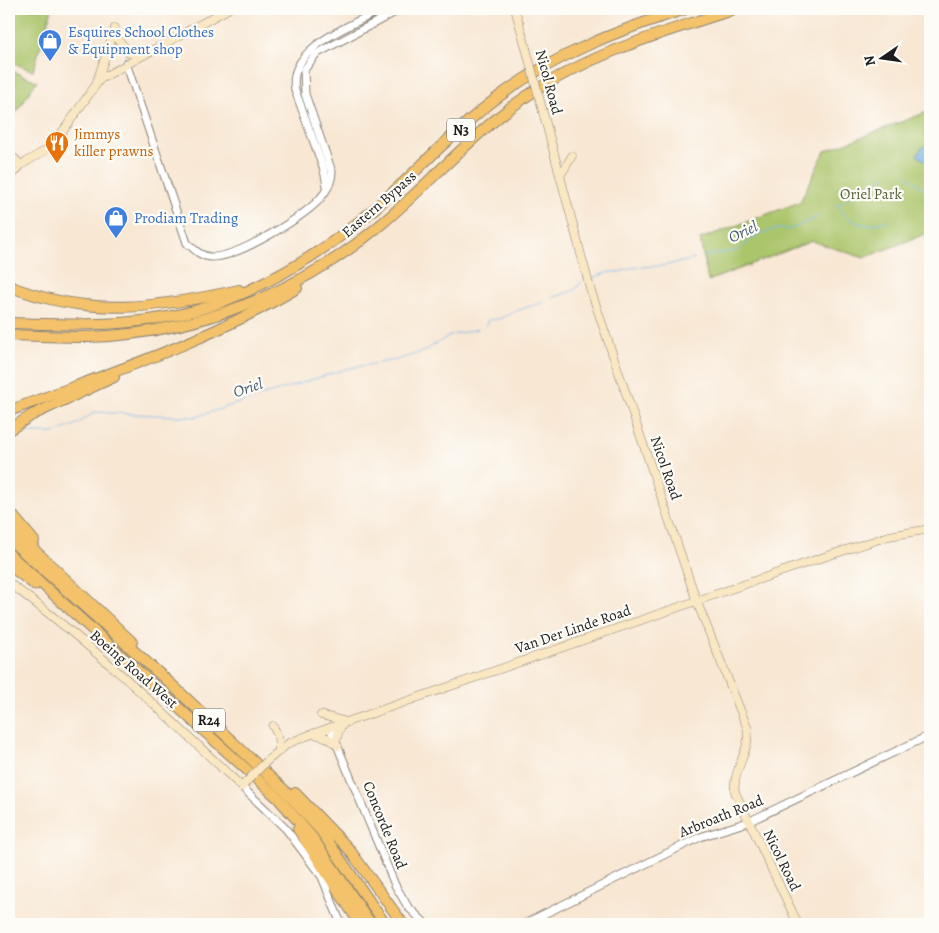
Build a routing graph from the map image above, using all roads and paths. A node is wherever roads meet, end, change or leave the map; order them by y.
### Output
1 (228, 9) edge
2 (383, 9) edge
3 (401, 9) edge
4 (515, 9) edge
5 (686, 9) edge
6 (736, 9) edge
7 (115, 28) dead end
8 (118, 39) dead end
9 (139, 56) junction
10 (126, 63) junction
11 (96, 82) junction
12 (307, 111) junction
13 (572, 156) dead end
14 (12, 165) edge
15 (560, 176) junction
16 (327, 266) junction
17 (9, 286) edge
18 (257, 286) junction
19 (9, 323) edge
20 (9, 335) edge
21 (183, 344) junction
22 (9, 411) edge
23 (9, 430) edge
24 (9, 511) edge
25 (9, 526) edge
26 (930, 529) edge
27 (9, 539) edge
28 (9, 554) edge
29 (9, 565) edge
30 (9, 582) edge
31 (697, 602) junction
32 (93, 605) junction
33 (95, 632) junction
34 (172, 685) junction
35 (321, 715) dead end
36 (207, 718) junction
37 (346, 722) junction
38 (274, 726) dead end
39 (330, 728) junction
40 (312, 734) junction
41 (930, 735) edge
42 (337, 744) junction
43 (279, 749) junction
44 (248, 769) junction
45 (245, 784) junction
46 (748, 822) junction
47 (341, 924) edge
48 (360, 924) edge
49 (371, 924) edge
50 (385, 924) edge
51 (403, 924) edge
52 (426, 924) edge
53 (524, 924) edge
54 (798, 924) edge

1 - 9 main road
2 - 12 street
3 - 12 street
4 - 15 main road, Nicol Road, bridge
5 - 18 highway, Eastern Bypass / N3
6 - 16 highway, Eastern Bypass / N3
7 - 11 main road
8 - 9 main road
9 - 10 main road
10 - 11 main road
10 - 12 street
11 - 14 main road
13 - 15 main road
15 - 31 main road, Nicol Road
16 - 20 highway, Eastern Bypass / N3
16 - 21 highway
17 - 18 highway
18 - 19 highway, Eastern Bypass / N3
21 - 22 highway
21 - 23 highway
24 - 32 highway
25 - 32 highway
26 - 31 main road, Van Der Linde Road
27 - 34 highway, R24
28 - 33 highway, R24
29 - 33 highway
30 - 45 main road, Boeing Road West
31 - 37 main road, Van Der Linde Road
31 - 46 main road, Nicol Road
32 - 34 highway
33 - 44 highway, R24
34 - 36 highway, R24
35 - 37 main road
36 - 50 highway, R24
36 - 51 highway
37 - 39 main road, Van Der Linde Road
37 - 42 main road
38 - 43 main road
39 - 40 main road, Van Der Linde Road
39 - 42 street, Concorde Road
40 - 42 main road
40 - 43 main road, Van Der Linde Road
41 - 46 street, Arbroath Road
42 - 52 street, Concorde Road
43 - 45 main road, Van Der Linde Road, bridge
44 - 48 highway
44 - 49 highway, R24
45 - 47 street, Boeing Road West
46 - 53 street, Arbroath Road
46 - 54 main road, Nicol Road

